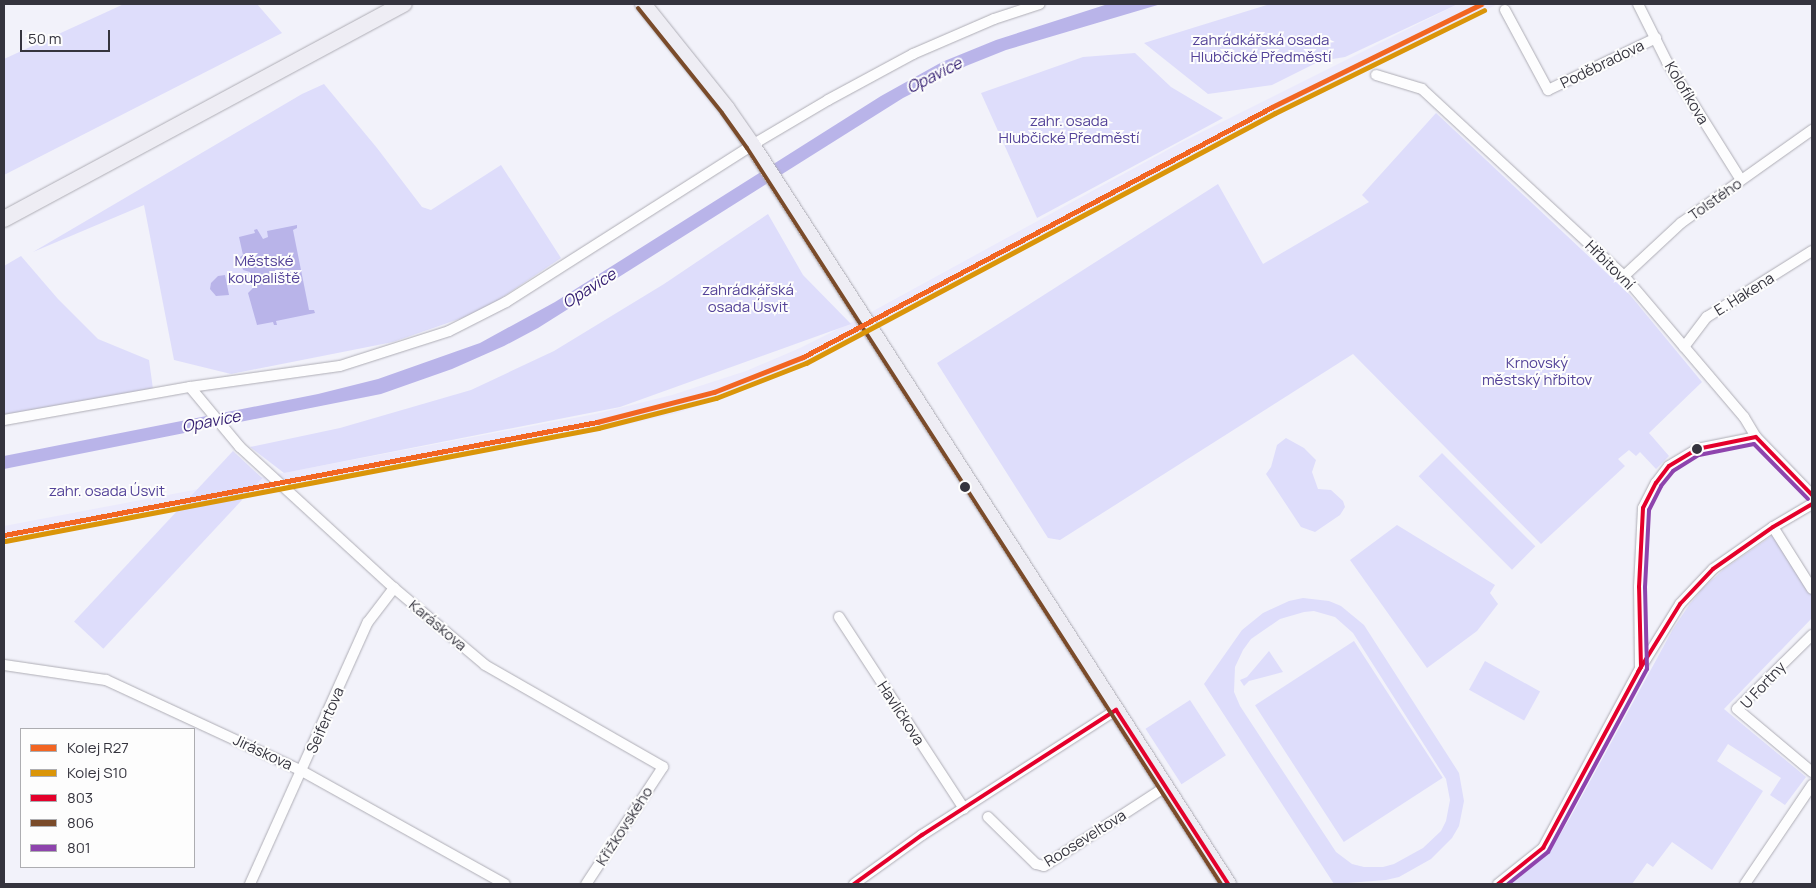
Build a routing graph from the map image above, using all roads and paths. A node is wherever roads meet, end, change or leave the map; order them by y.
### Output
1 (397, 4) edge
2 (404, 4) edge
3 (413, 4) edge
4 (643, 4) edge
5 (1040, 4) edge
6 (1638, 4) edge
7 (1506, 10) dead end
8 (378, 18) junction
9 (1656, 38) junction
10 (1376, 75) dead end
11 (1812, 130) edge
12 (754, 148) junction
13 (1741, 180) junction
14 (4, 219) edge
15 (1812, 251) edge
16 (1624, 276) junction
17 (1684, 347) junction
18 (190, 387) junction
19 (4, 420) edge
20 (1756, 437) junction
21 (1812, 495) edge
22 (1812, 504) edge
23 (1773, 527) junction
24 (394, 588) junction
25 (1812, 589) edge
26 (839, 617) dead end
27 (1812, 636) edge
28 (4, 665) edge
29 (1640, 667) junction
30 (1116, 710) junction
31 (663, 767) joint
32 (302, 771) junction
33 (1812, 772) edge
34 (1812, 784) edge
35 (1165, 787) junction
36 (964, 809) junction
37 (988, 817) dead end
38 (250, 884) edge
39 (505, 884) edge
40 (586, 884) edge
41 (854, 884) edge
42 (1228, 884) edge
43 (1498, 884) edge
44 (1745, 884) edge

1 - 8 main road
2 - 8 main road
3 - 8 main road
4 - 12 main road
5 - 12 street
6 - 9 street, Kolofíkova
7 - 9 street, Poděbradova
8 - 14 main road
9 - 13 street, Kolofíkova
10 - 16 street, Hřbitovní
11 - 13 street, Tolstého
12 - 18 street
12 - 30 main road
13 - 16 street, Tolstého
15 - 17 street, E. Hakena
16 - 17 street, Hřbitovní
17 - 20 street, Hřbitovní
18 - 19 street
18 - 24 street, Karáskova
20 - 21 street, Hřbitovní
20 - 29 street
22 - 23 street
23 - 25 street
23 - 29 street
24 - 31 street, Karáskova
24 - 32 street, Seifertova
26 - 36 street, Havlíčkova
27 - 33 street, U Fortny
28 - 32 street, Jiráskova
29 - 43 street
30 - 35 main road
30 - 36 street
31 - 40 street, Křižkovského
32 - 38 street, Seifertova
32 - 39 street, Jiráskova
34 - 44 street
35 - 37 street, Rooseveltova
35 - 42 main road
36 - 41 street

